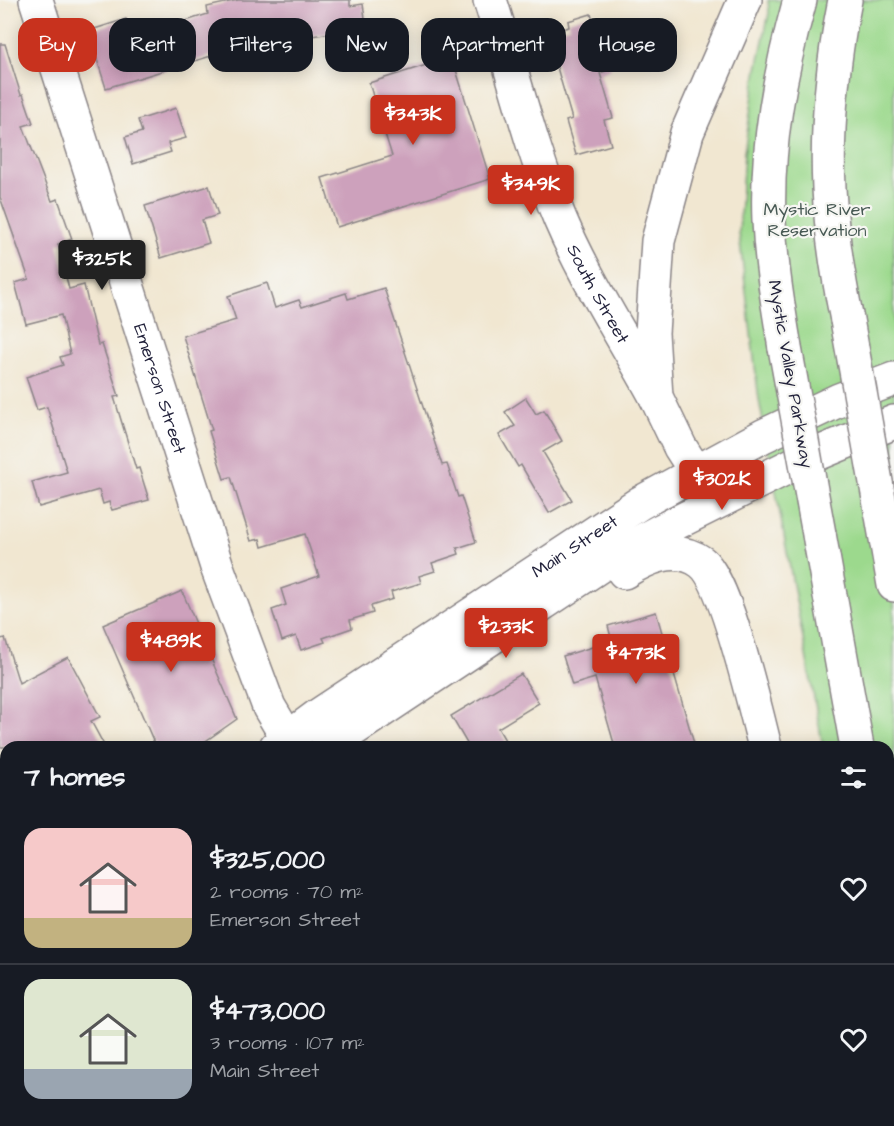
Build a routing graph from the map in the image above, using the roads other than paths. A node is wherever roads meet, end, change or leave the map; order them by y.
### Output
1 (36, 0) edge
2 (490, 0) edge
3 (745, 0) edge
4 (800, 0) edge
5 (845, 0) edge
6 (894, 380) edge
7 (656, 397) junction
8 (894, 422) edge
9 (696, 472) junction
10 (764, 479) junction
11 (894, 585) edge
12 (502, 631) junction
13 (281, 741) edge
14 (285, 741) edge
15 (336, 741) edge
16 (764, 741) edge
17 (856, 741) edge

1 - 13 main road, Emerson Street
2 - 7 main road, South Street
3 - 7 main road
4 - 17 main road, Mystic Valley Parkway, bridge
5 - 11 main road, bridge
6 - 9 main road, Main Street
7 - 9 main road, South Street
8 - 10 main road, Main Street
9 - 10 main road
9 - 14 main road, Main Street
10 - 12 main road, Main Street
12 - 15 main road, Main Street
12 - 16 main road

